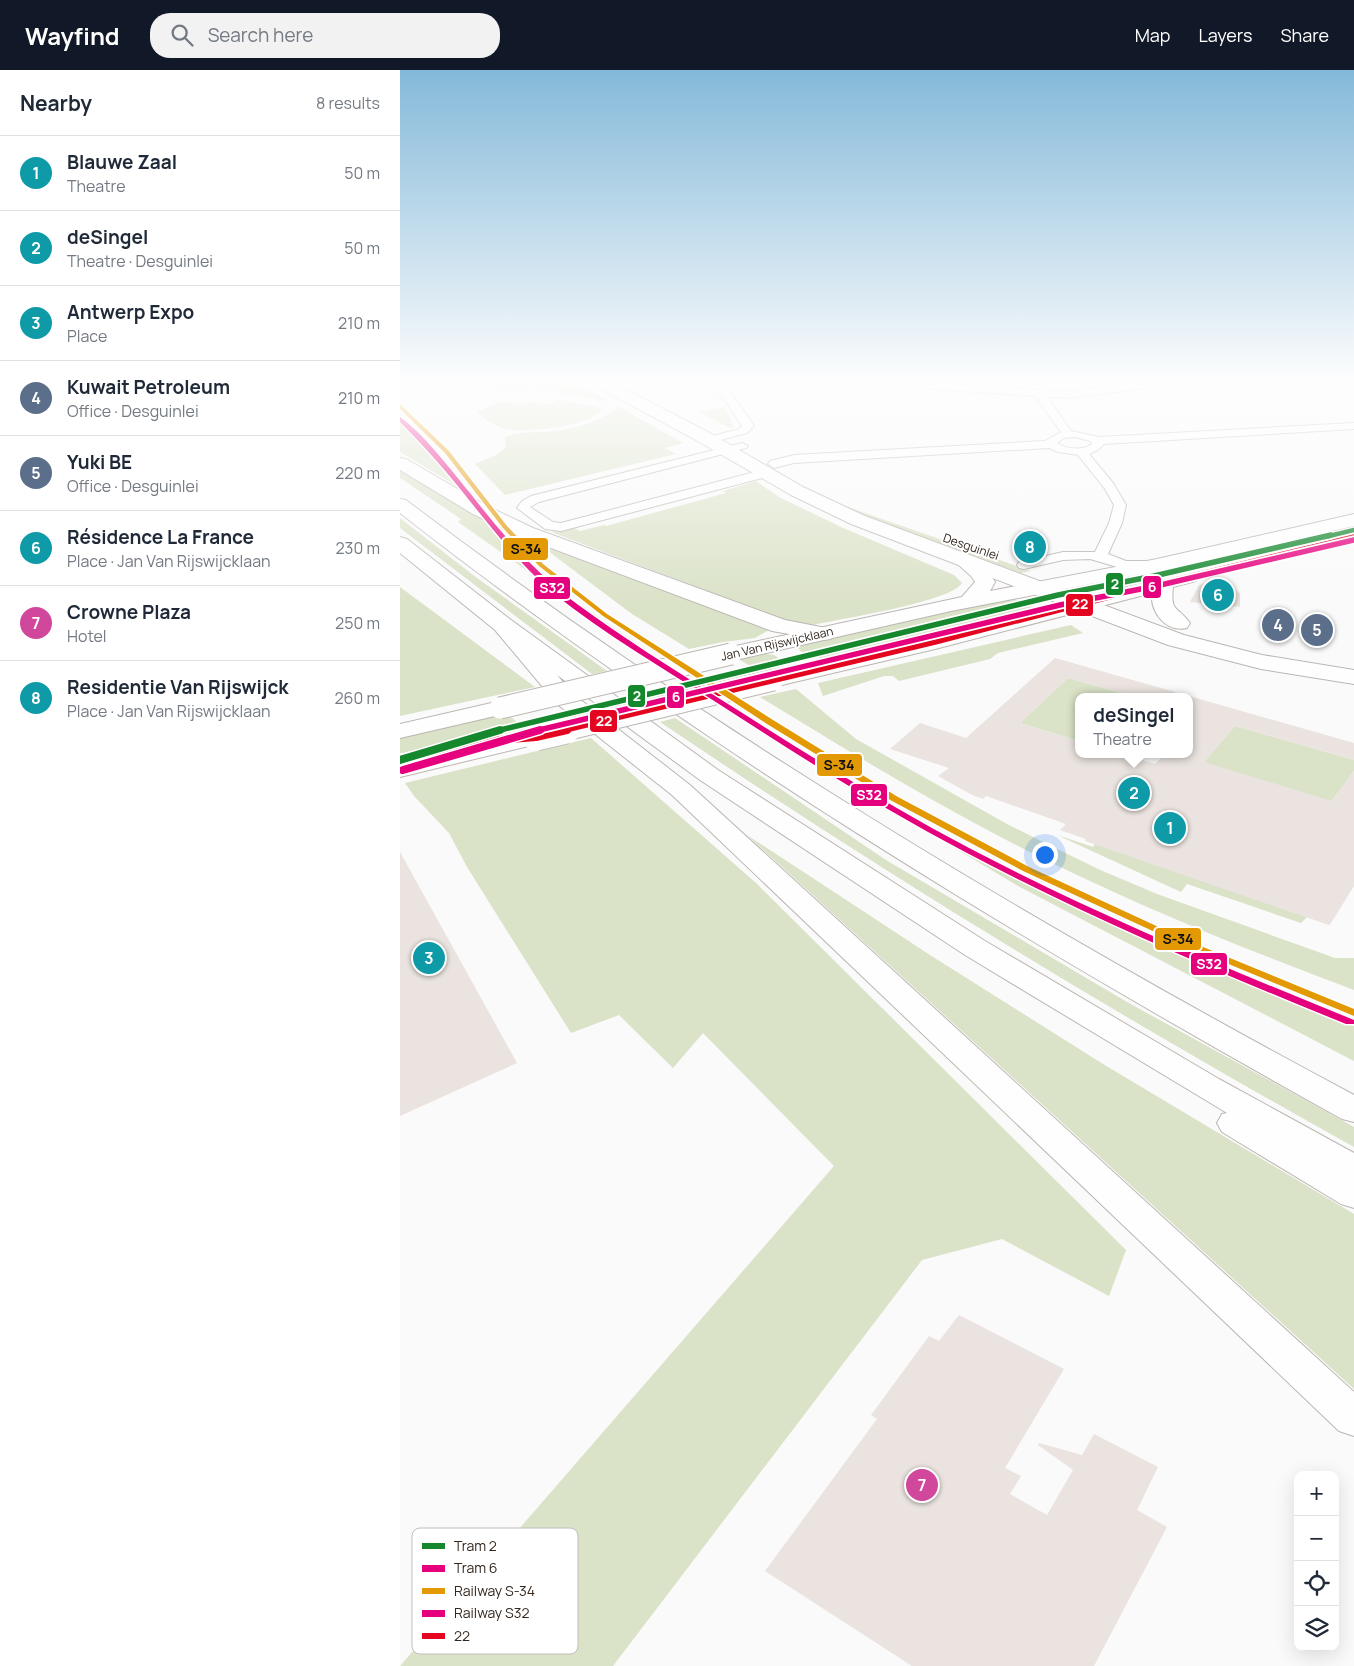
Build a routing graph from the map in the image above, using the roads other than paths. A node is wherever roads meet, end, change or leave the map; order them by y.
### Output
1 (682, 455) edge
2 (747, 455) edge
3 (854, 455) edge
4 (1084, 455) edge
5 (400, 463) edge
6 (770, 468) junction
7 (400, 504) edge
8 (1354, 520) edge
9 (1354, 537) edge
10 (400, 543) edge
11 (1100, 556) junction
12 (963, 560) junction
13 (1024, 565) junction
14 (1160, 574) junction
15 (1070, 582) junction
16 (1038, 588) junction
17 (1111, 597) junction
18 (968, 602) junction
19 (1081, 605) junction
20 (1179, 623) junction
21 (503, 625) junction
22 (823, 634) junction
23 (1354, 661) edge
24 (1354, 678) edge
25 (400, 731) edge
26 (400, 769) edge
27 (975, 948) junction
28 (1354, 1110) edge
29 (1354, 1169) edge
30 (1354, 1194) edge
31 (1354, 1418) edge

1 - 6 street
2 - 6 main road, Desguinlei
3 - 6 street
4 - 11 street
5 - 22 main road
6 - 12 main road, Desguinlei
6 - 13 main road, Desguinlei
7 - 28 main road
8 - 14 main road, Jan Van Rijswijcklaan
9 - 14 main road, Jan Van Rijswijcklaan
10 - 21 main road
11 - 13 street, Jan Van Rijswijcklaan
11 - 14 street, Jan Van Rijswijcklaan
12 - 16 main road, Desguinlei
12 - 18 main road, Desguinlei
13 - 15 main road, Desguinlei
14 - 15 main road, Jan Van Rijswijcklaan
14 - 17 main road, Jan Van Rijswijcklaan
14 - 20 main road
15 - 16 main road, Jan Van Rijswijcklaan
15 - 17 main road, Desguinlei
16 - 18 main road, Jan Van Rijswijcklaan
16 - 19 main road, Desguinlei
17 - 19 main road, Jan Van Rijswijcklaan
17 - 20 main road, Desguinlei
18 - 22 main road, Jan Van Rijswijcklaan
19 - 24 main road, Desguinlei
19 - 26 main road, Jan Van Rijswijcklaan, bridge
20 - 23 main road, Desguinlei
21 - 27 main road
21 - 31 main road
22 - 25 main road, Jan Van Rijswijcklaan, bridge
27 - 29 main road
27 - 30 main road

